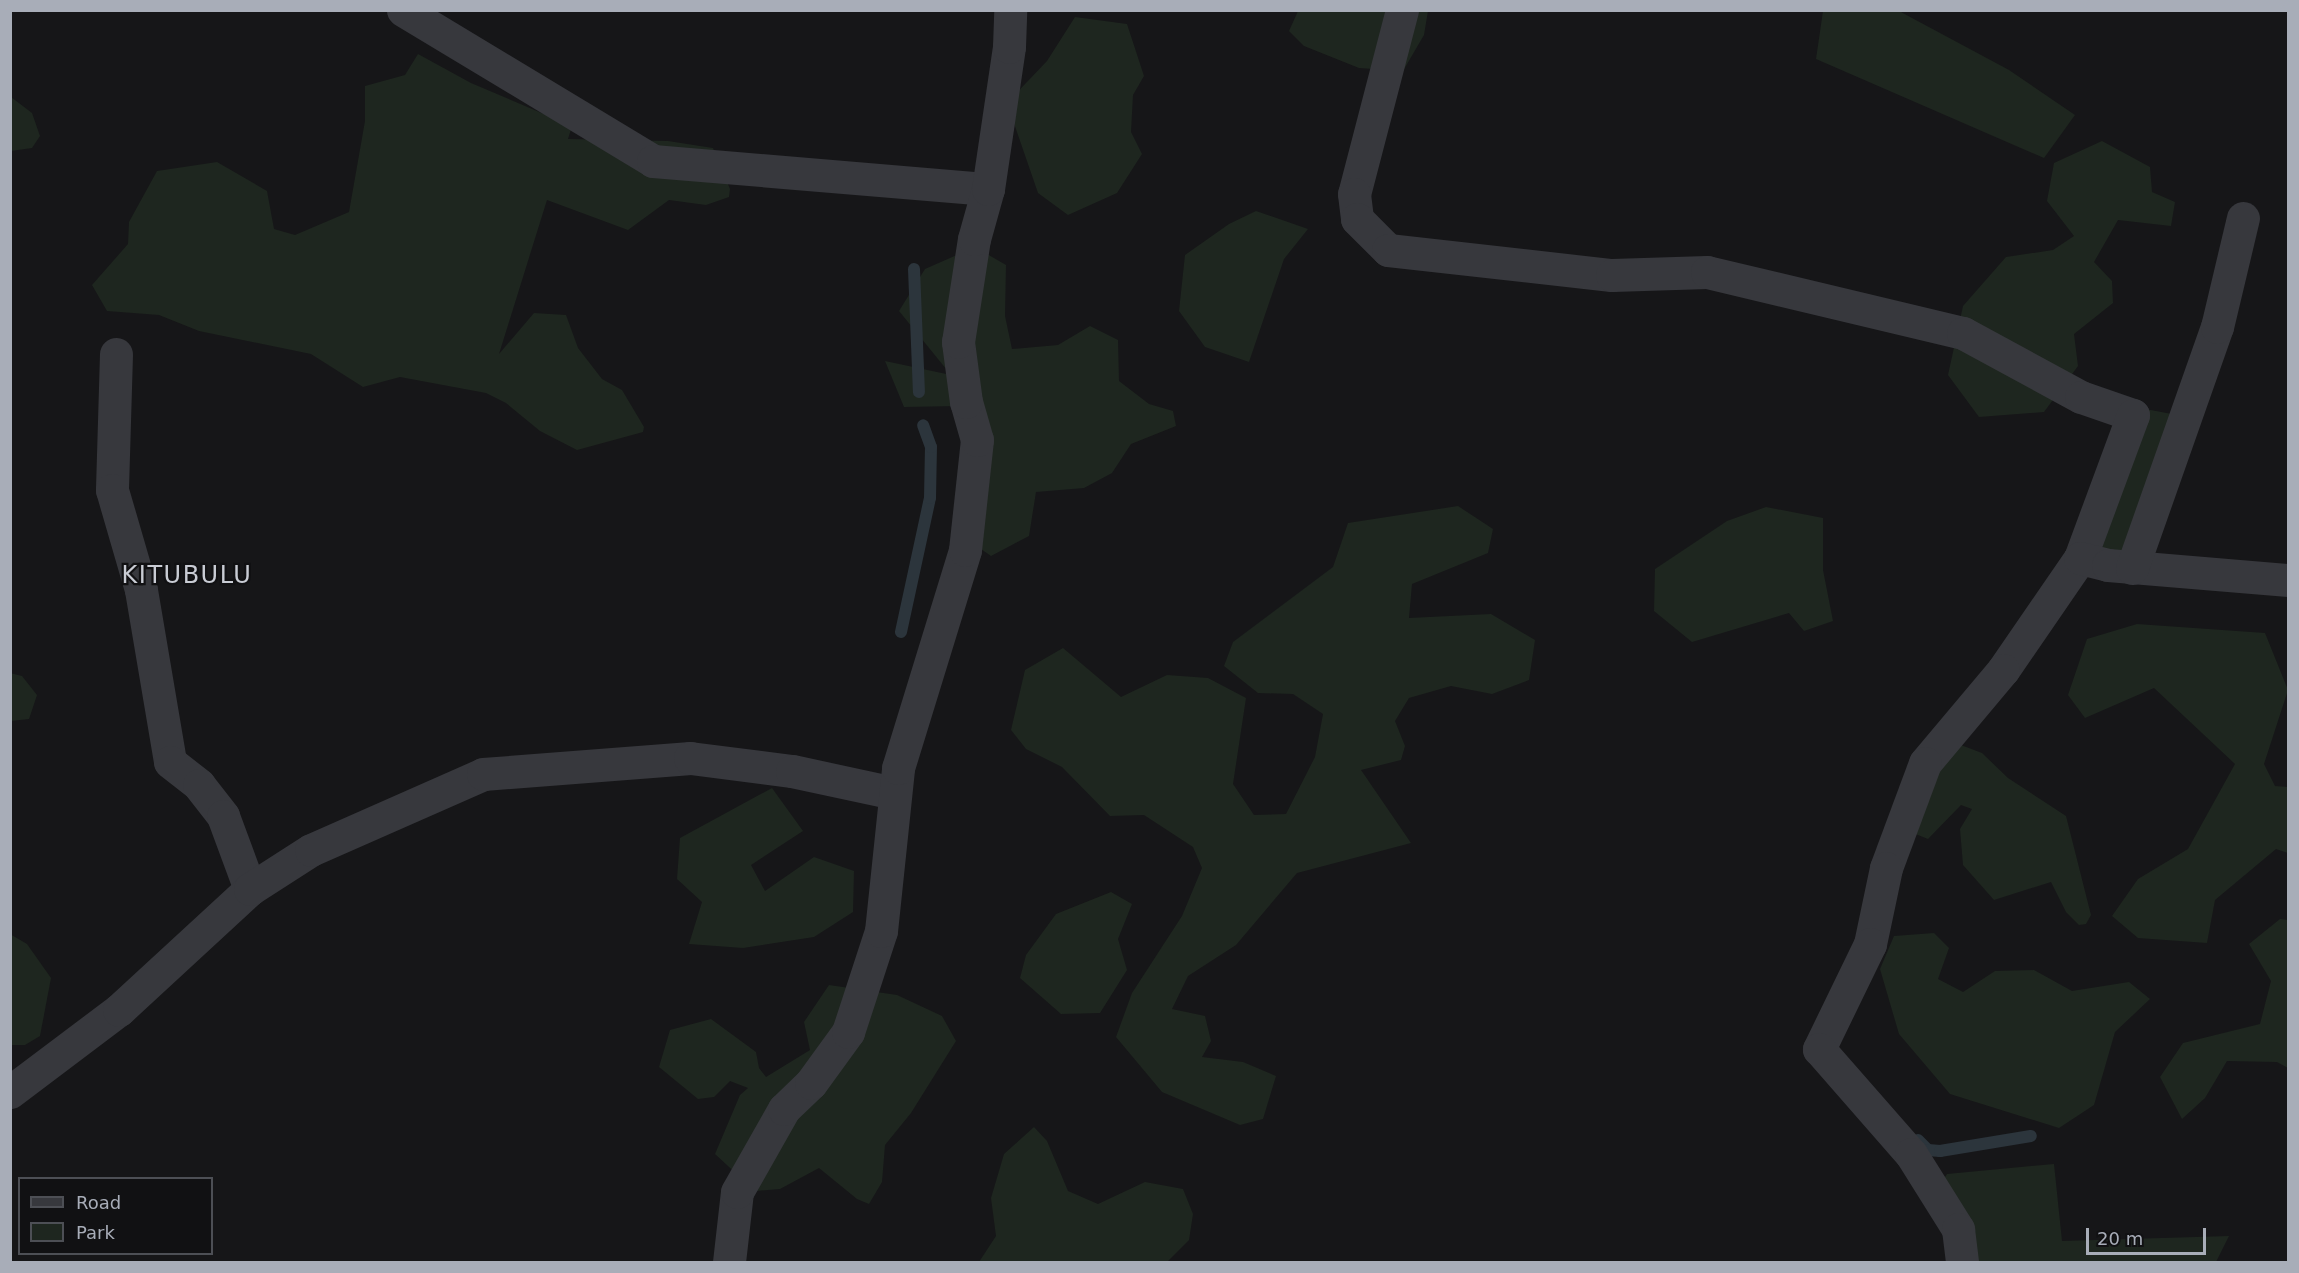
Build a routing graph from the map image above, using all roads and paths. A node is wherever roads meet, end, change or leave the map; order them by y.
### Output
1 (403, 10) edge
2 (1010, 10) edge
3 (1402, 10) edge
4 (988, 189) junction
5 (2243, 218) dead end
6 (116, 354) dead end
7 (2080, 558) junction
8 (2132, 567) junction
9 (2289, 580) edge
10 (895, 793) junction
11 (250, 889) junction
12 (10, 1092) edge
13 (729, 1263) edge
14 (1962, 1263) edge

1 - 4 street
2 - 4 street
3 - 7 street
4 - 10 street
5 - 8 street
6 - 11 street
7 - 8 street
7 - 14 street
8 - 9 street
10 - 11 street
10 - 13 street
11 - 12 street

